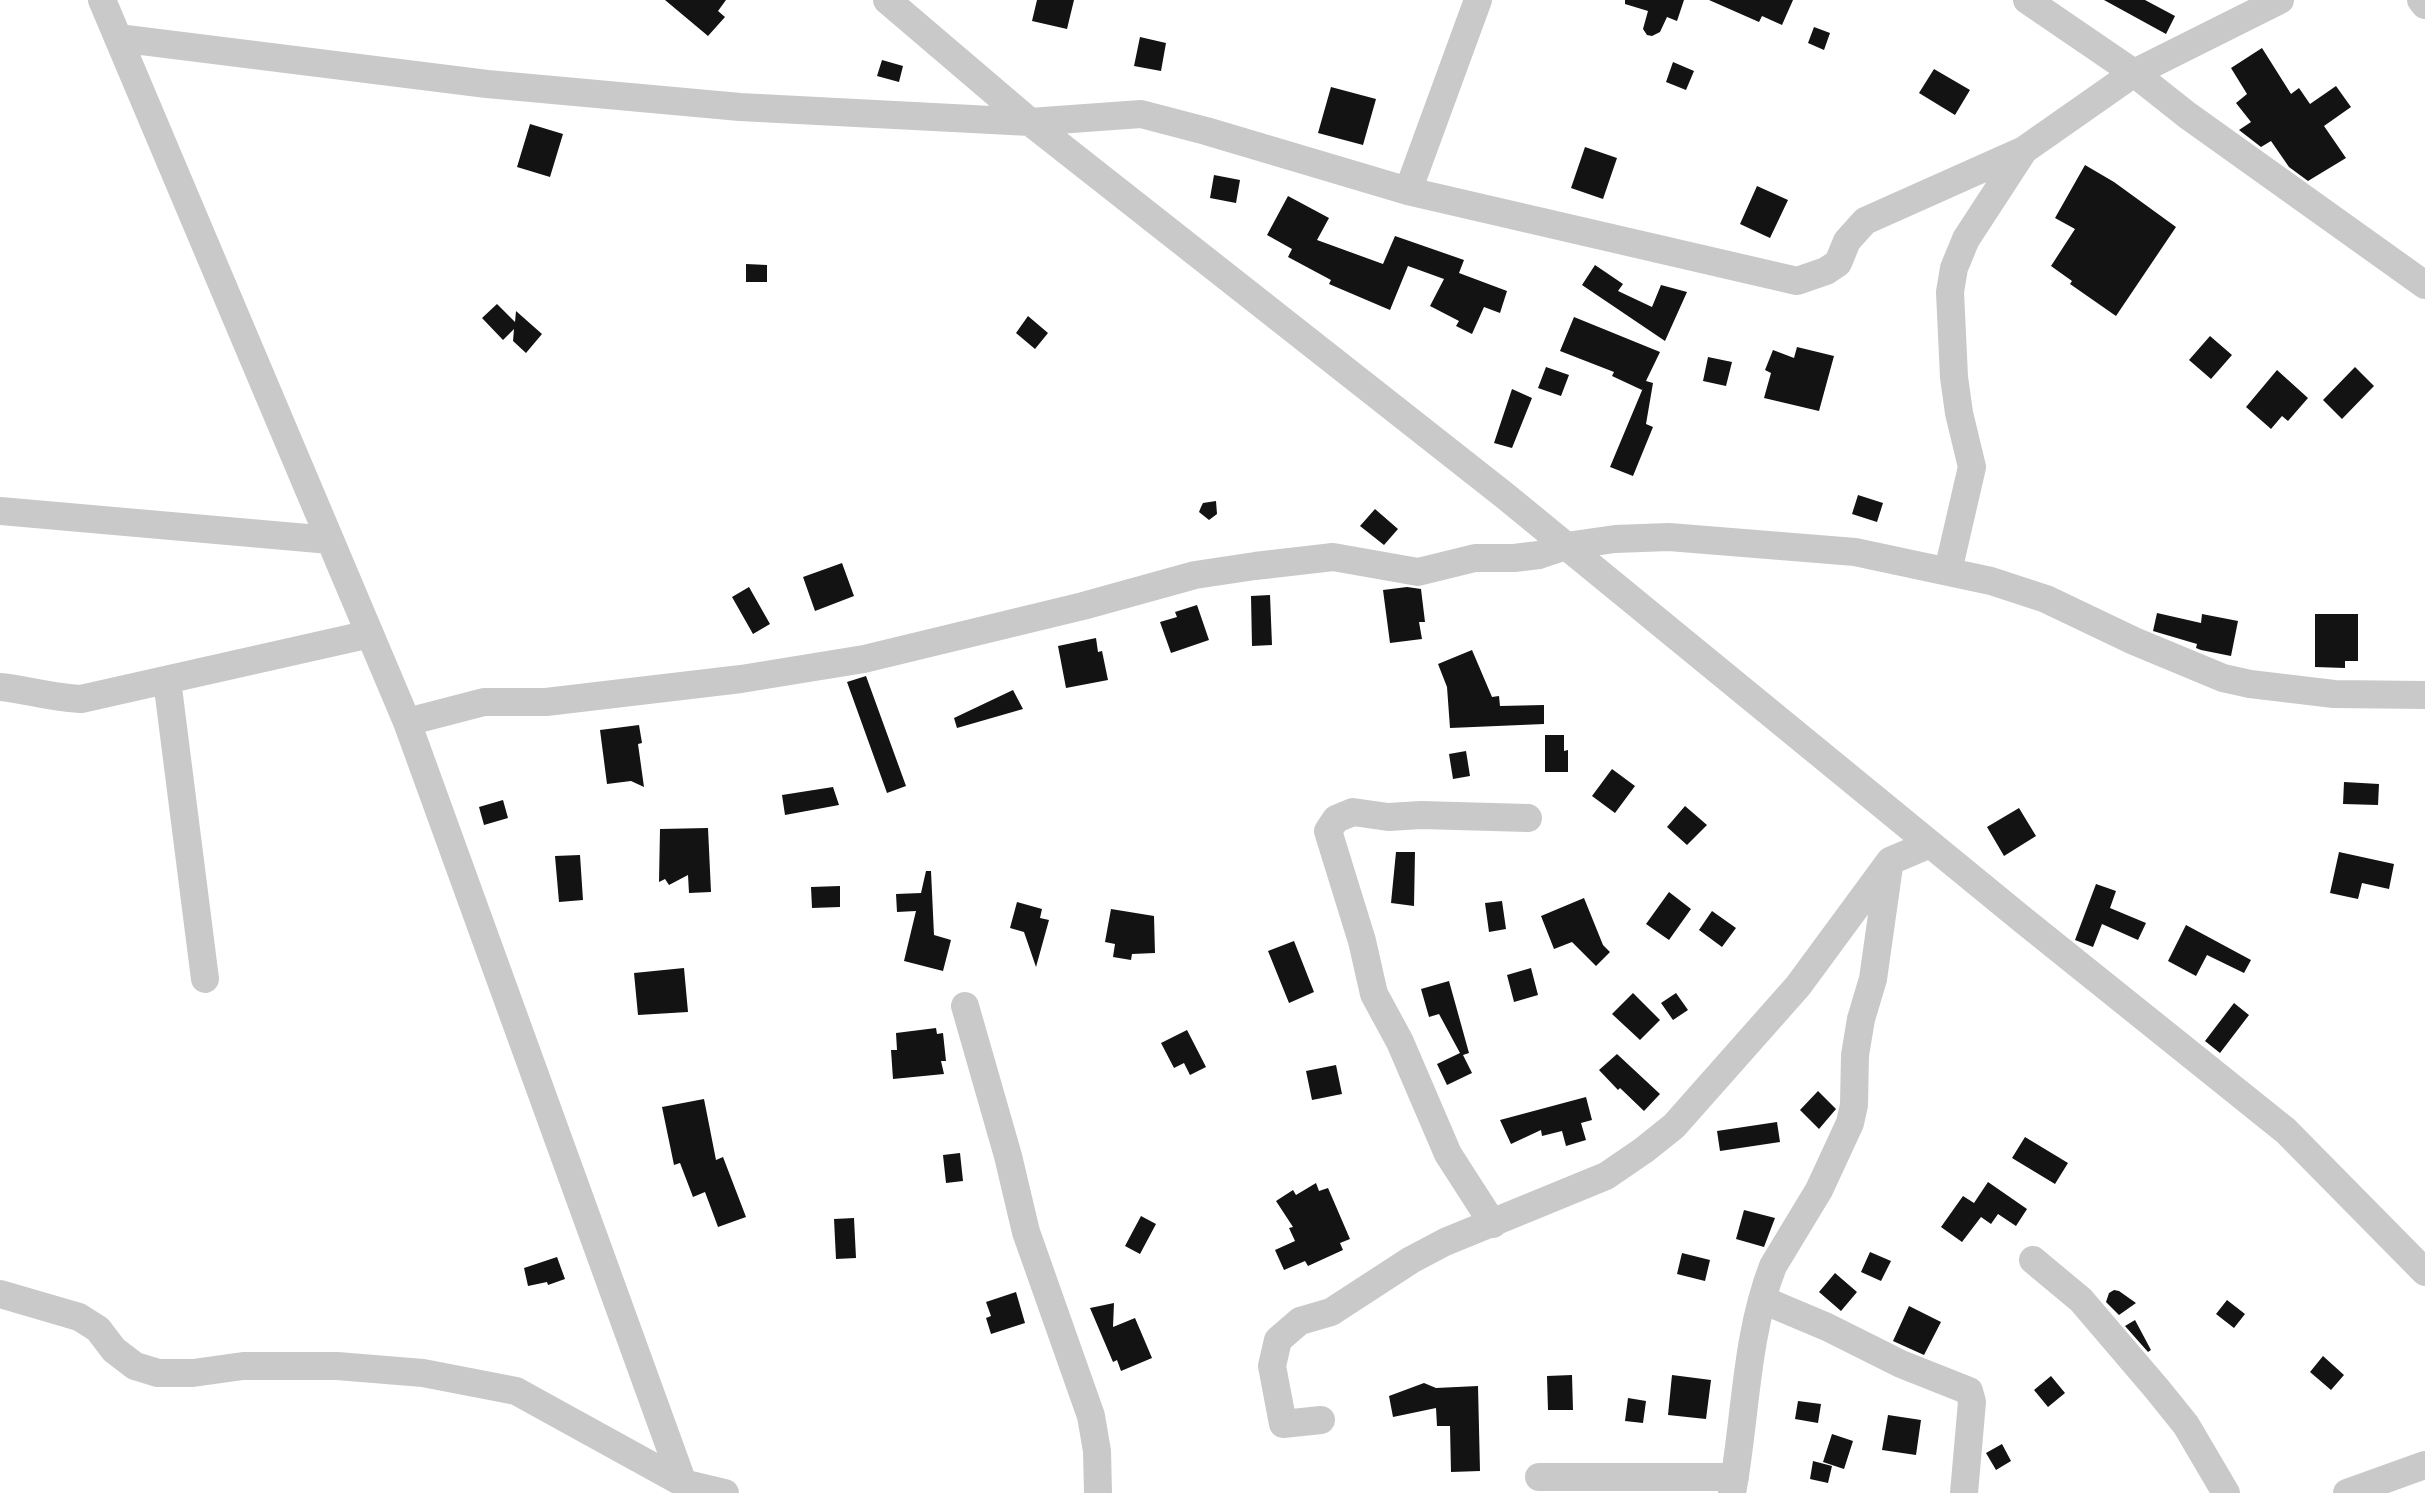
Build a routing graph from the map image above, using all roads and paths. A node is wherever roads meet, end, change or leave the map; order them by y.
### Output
1 (102, 0) edge
2 (887, 0) edge
3 (1478, 0) edge
4 (2027, 0) edge
5 (2280, 0) edge
6 (2062, 10) edge
7 (118, 38) junction
8 (2134, 73) junction
9 (1030, 122) junction
10 (2024, 150) junction
11 (1408, 191) junction
12 (2418, 271) edge
13 (0, 511) edge
14 (330, 540) junction
15 (1566, 546) junction
16 (1948, 571) junction
17 (370, 634) junction
18 (167, 680) junction
19 (0, 687) edge
20 (2425, 695) edge
21 (407, 722) junction
22 (1528, 818) dead end
23 (1930, 844) junction
24 (1890, 861) junction
25 (205, 979) dead end
26 (965, 1006) dead end
27 (1493, 1224) junction
28 (2033, 1260) dead end
29 (2423, 1272) edge
30 (0, 1294) edge
31 (1763, 1300) junction
32 (1321, 1420) dead end
33 (2425, 1465) edge
34 (1539, 1477) dead end
35 (1733, 1485) edge
36 (688, 1488) edge
37 (725, 1493) edge
38 (1098, 1493) edge
39 (1964, 1493) edge
40 (2226, 1493) edge
41 (2347, 1493) edge

1 - 7 street
2 - 9 street
3 - 11 street
4 - 6 street
5 - 8 street
6 - 8 street
7 - 9 street
7 - 14 street
8 - 10 street
8 - 12 street
9 - 11 street
9 - 15 street
10 - 11 street
10 - 16 street
13 - 14 street
14 - 17 street
15 - 16 street
15 - 21 street
15 - 23 street
16 - 20 street
17 - 18 street
17 - 21 street
18 - 19 street
18 - 25 street
21 - 36 street
22 - 27 street
23 - 24 street
23 - 29 street
24 - 27 street
24 - 31 street
26 - 38 street
27 - 32 street
28 - 40 street
30 - 36 street
31 - 35 street
31 - 39 street
33 - 41 street
34 - 35 street
36 - 37 street

